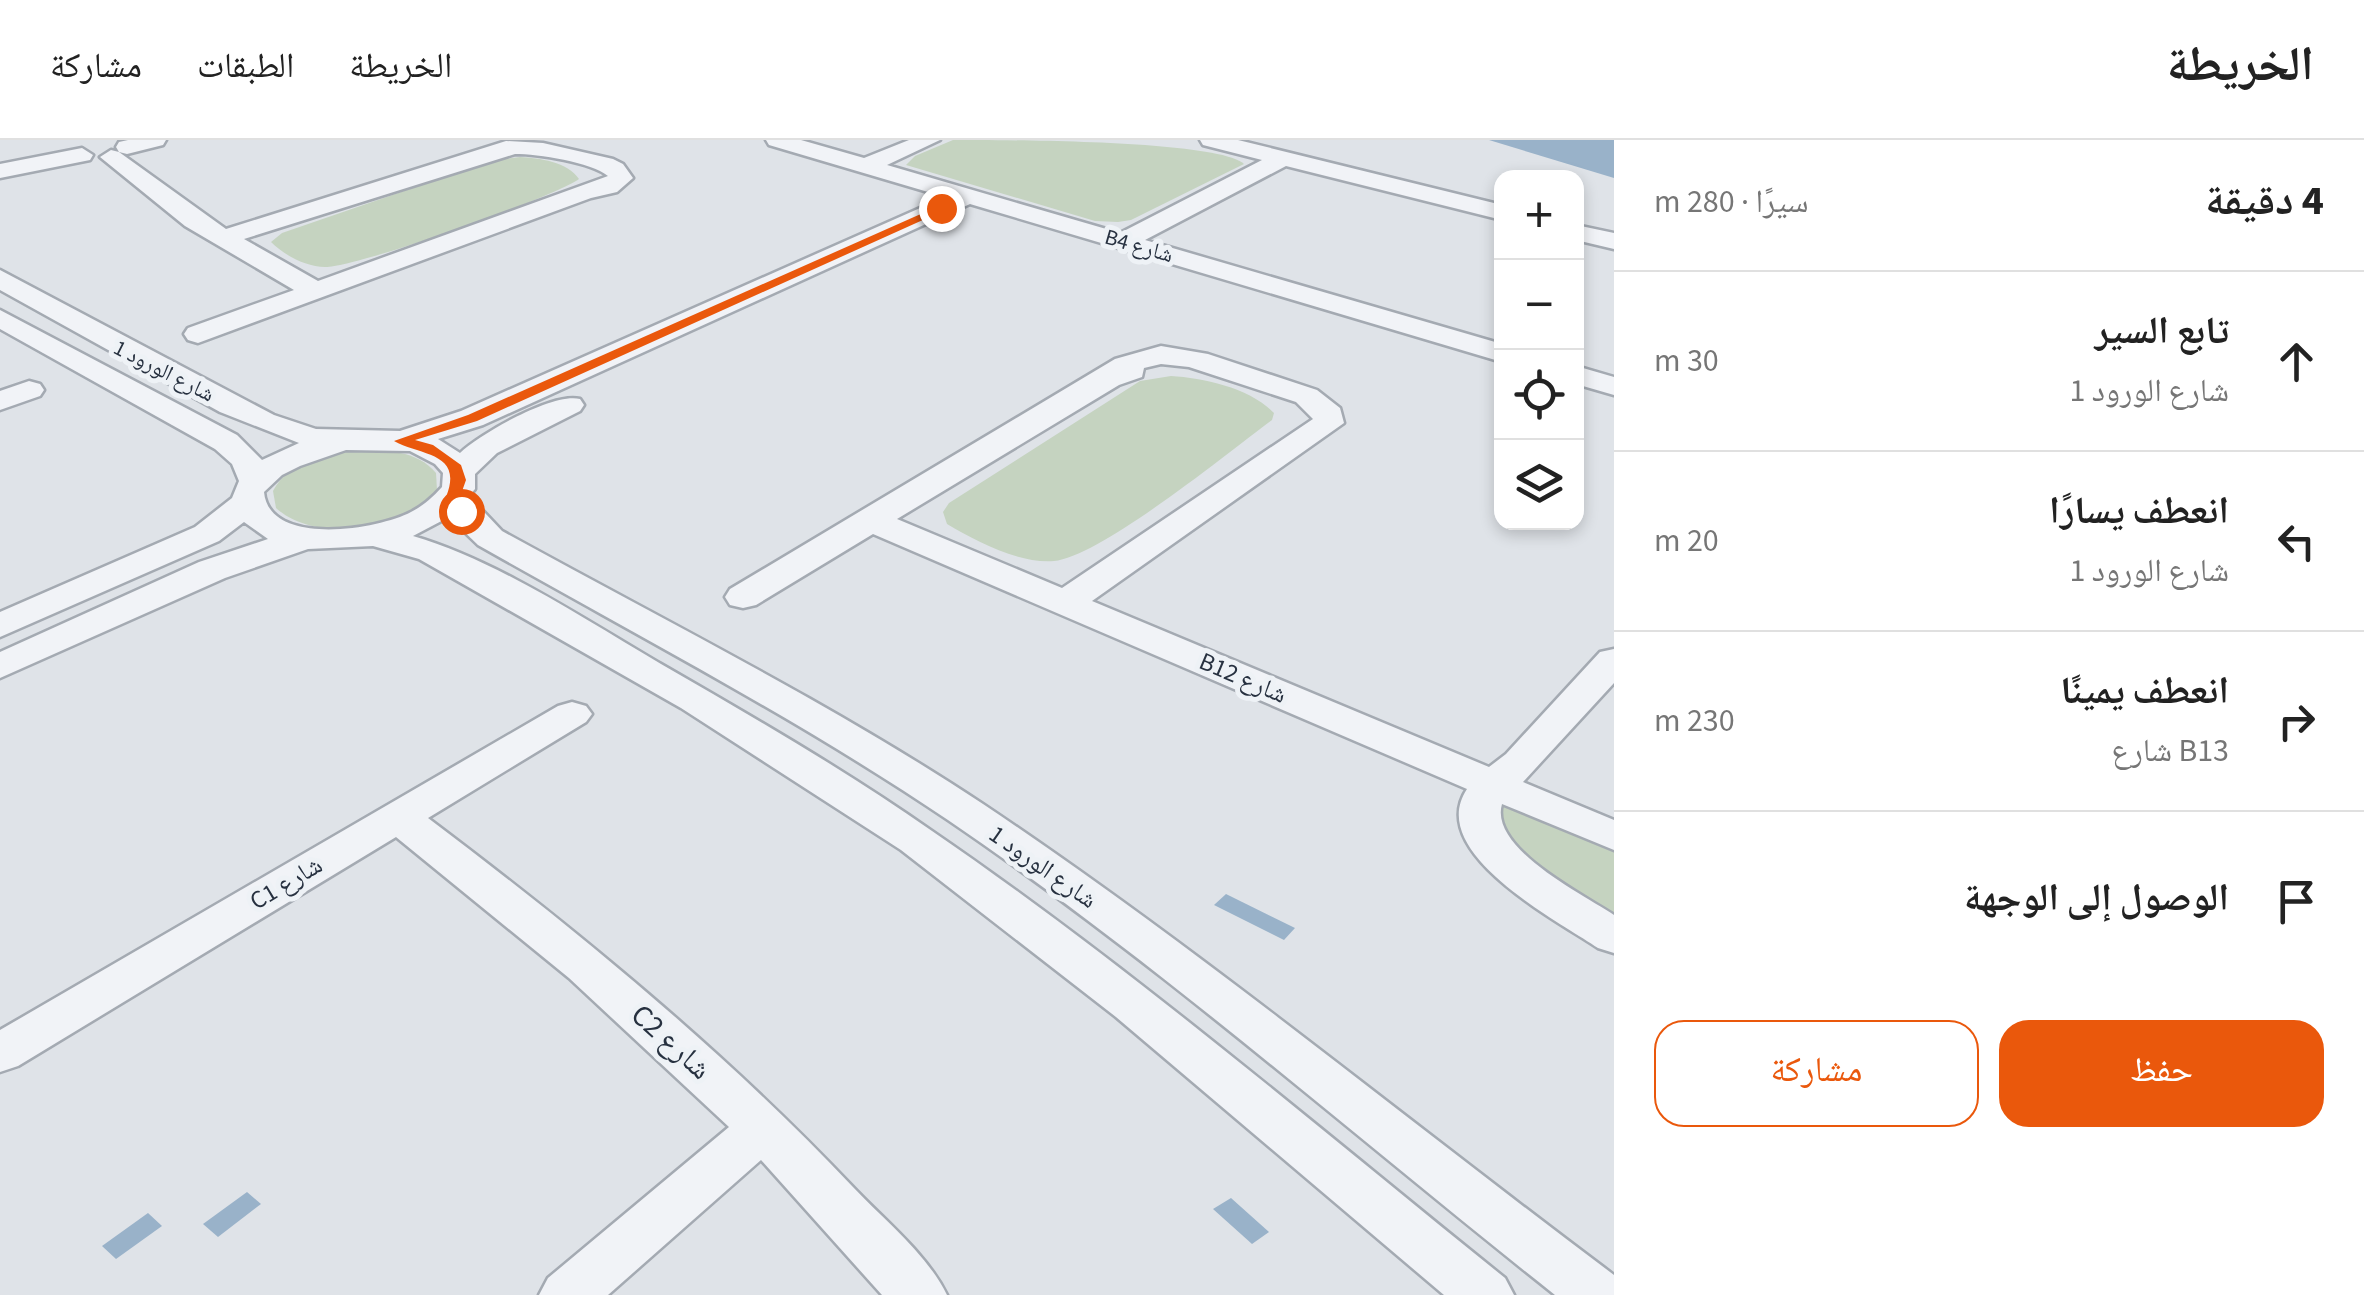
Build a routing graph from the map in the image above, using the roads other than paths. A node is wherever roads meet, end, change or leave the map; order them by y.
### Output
1 (154, 140) edge
2 (777, 140) edge
3 (929, 140) edge
4 (1211, 140) edge
5 (102, 149) edge
6 (1283, 158) junction
7 (865, 166) junction
8 (0, 172) edge
9 (968, 196) junction
10 (1004, 206) junction
11 (1494, 211) edge
12 (1584, 234) edge
13 (224, 238) junction
14 (1124, 241) junction
15 (1614, 241) edge
16 (0, 278) edge
17 (314, 290) junction
18 (0, 318) edge
19 (198, 334) dead end
20 (1495, 350) edge
21 (1584, 377) edge
22 (1614, 386) edge
23 (30, 390) dead end
24 (0, 401) edge
25 (400, 441) junction
26 (338, 442) junction
27 (456, 484) junction
28 (252, 491) junction
29 (872, 521) junction
30 (374, 535) junction
31 (308, 537) junction
32 (744, 596) dead end
33 (1065, 603) junction
34 (0, 626) edge
35 (1614, 660) edge
36 (0, 666) edge
37 (572, 714) dead end
38 (1493, 784) junction
39 (398, 816) junction
40 (1614, 836) edge
41 (1614, 937) edge
42 (0, 1053) edge
43 (763, 1128) junction
44 (568, 1295) edge
45 (918, 1295) edge
46 (1485, 1295) edge
47 (1597, 1295) edge

1 - 5 street
2 - 7 street, B4 شارع
3 - 7 street
4 - 6 street
5 - 8 street
5 - 13 street
6 - 11 street
6 - 14 street
7 - 9 street, B4 شارع
9 - 10 street, B4 شارع
9 - 25 street
10 - 14 street, B4 شارع
10 - 27 street
12 - 15 street
13 - 17 street
13 - 17 street
14 - 20 street, B4 شارع
16 - 26 street, شارع الورود 1
17 - 19 street
18 - 28 street, شارع الورود 1
21 - 22 street
23 - 24 street
25 - 26 street, شارع الورود 1
25 - 27 street, شارع الورود 1
26 - 28 street, شارع الورود 1
27 - 30 street, شارع الورود 1
27 - 47 street, شارع الورود 1
28 - 31 street, شارع الورود 1
28 - 34 street
29 - 32 street
29 - 33 street, B12 شارع
29 - 33 street
30 - 31 street, شارع الورود 1
30 - 46 street, شارع الورود 1
31 - 36 street
33 - 38 street, B12 شارع
35 - 38 street
37 - 39 street, C1 شارع
38 - 40 street, B12 شارع
38 - 41 street
39 - 42 street, C1 شارع
39 - 43 street, C2 شارع
43 - 44 street
43 - 45 street, C2 شارع

